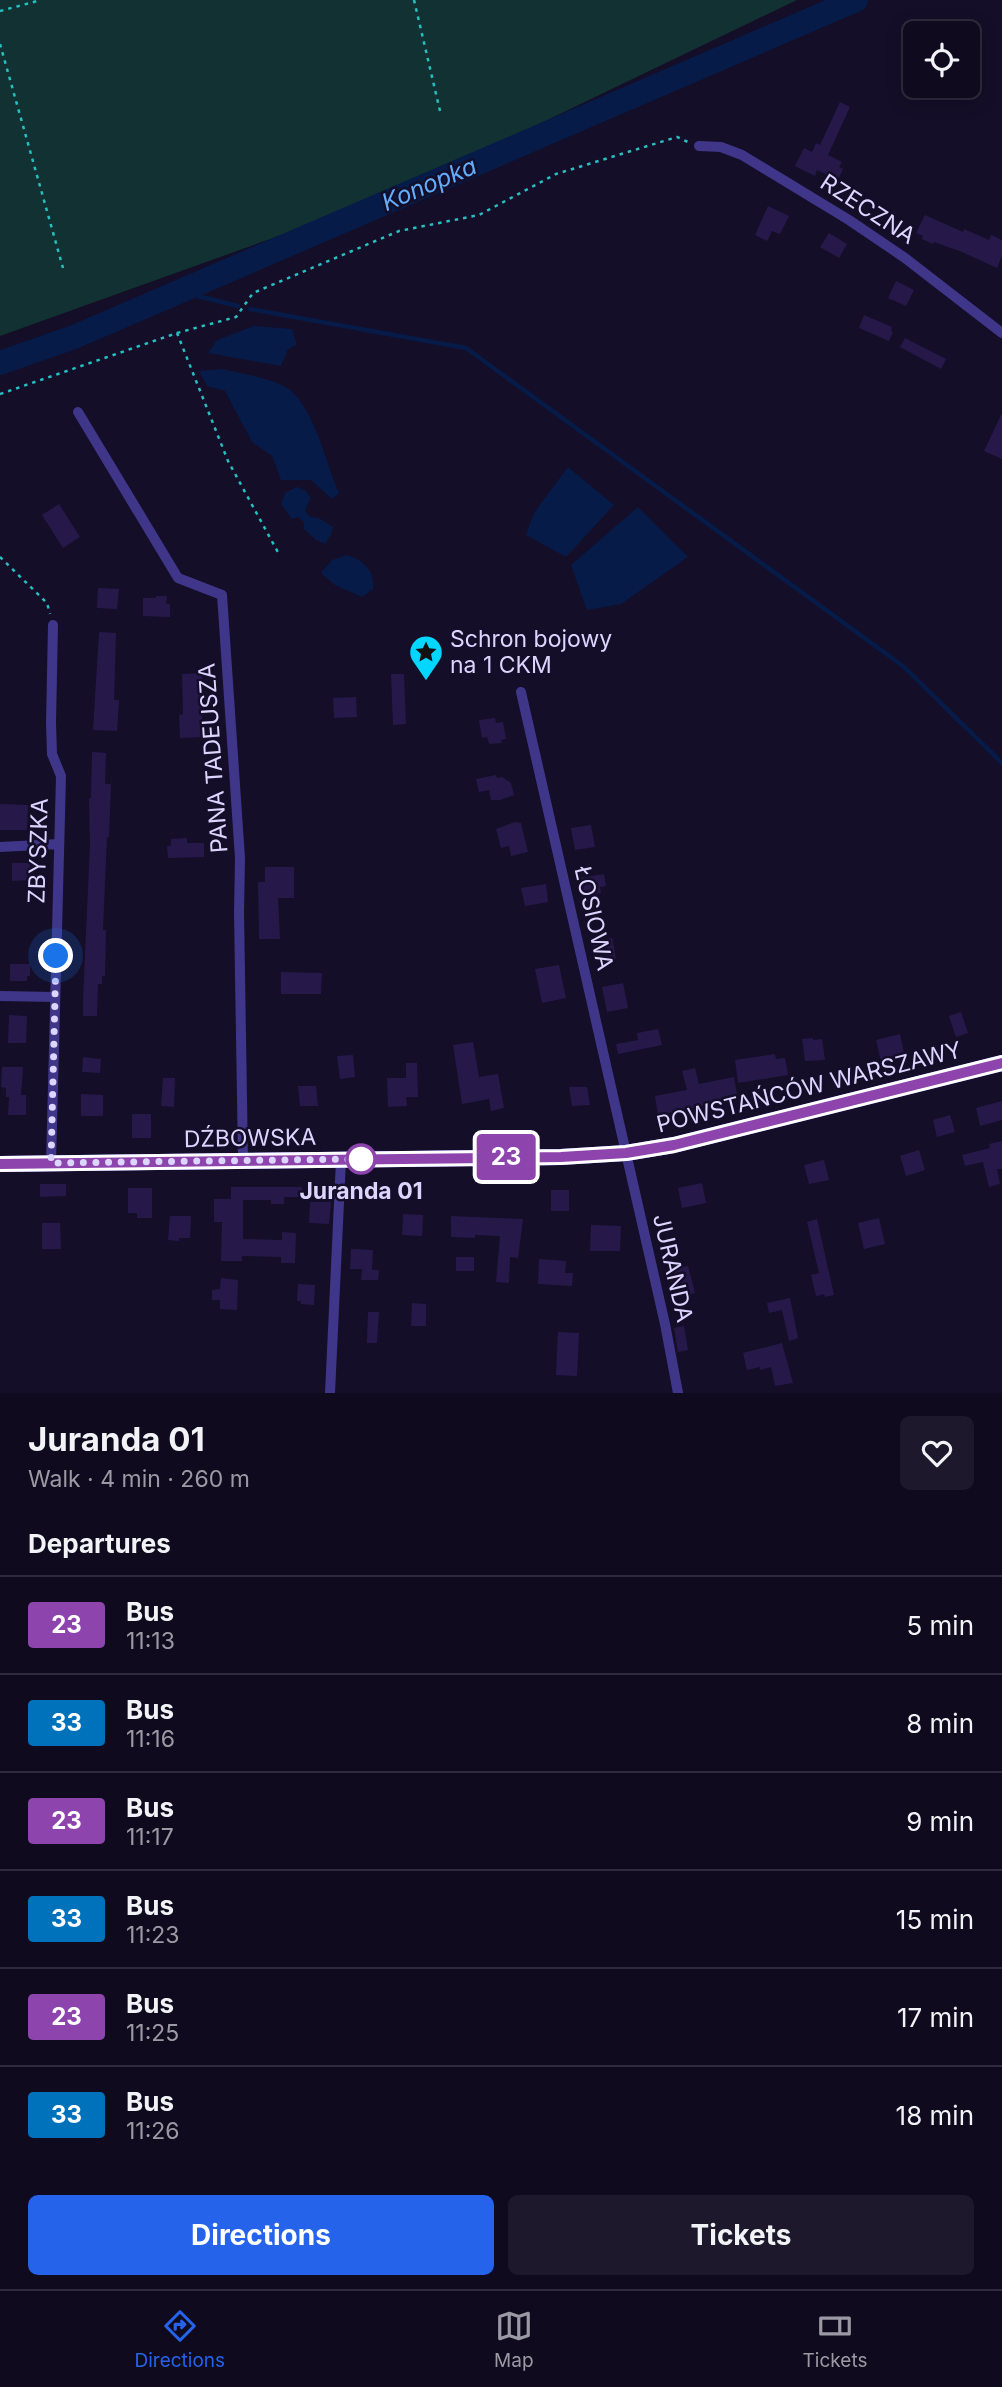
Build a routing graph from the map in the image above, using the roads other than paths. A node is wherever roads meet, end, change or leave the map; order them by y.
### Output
1 (699, 146) road end
2 (1002, 333) edge
3 (78, 412) dead end
4 (54, 625) road end
5 (521, 692) dead end
6 (59, 844) junction
7 (0, 846) edge
8 (0, 996) edge
9 (55, 996) junction
10 (1002, 1063) edge
11 (626, 1153) junction
12 (341, 1160) junction
13 (243, 1161) junction
14 (51, 1163) junction
15 (0, 1164) edge
16 (330, 1393) edge
17 (678, 1393) edge

1 - 2 street, RZECZNA
3 - 13 street, PANA TADEUSZA
4 - 6 street, ZBYSZKA
5 - 11 street, ŁOSIOWA
6 - 7 street
6 - 9 street, ZBYSZKA
8 - 9 street
9 - 14 street, ZBYSZKA
10 - 11 main road, POWSTAŃCÓW WARSZAWY
11 - 12 main road, DŹBOWSKA
11 - 17 street, JURANDA
12 - 13 main road, DŹBOWSKA
12 - 16 street
13 - 14 main road, DŹBOWSKA
14 - 15 main road, DŹBOWSKA

